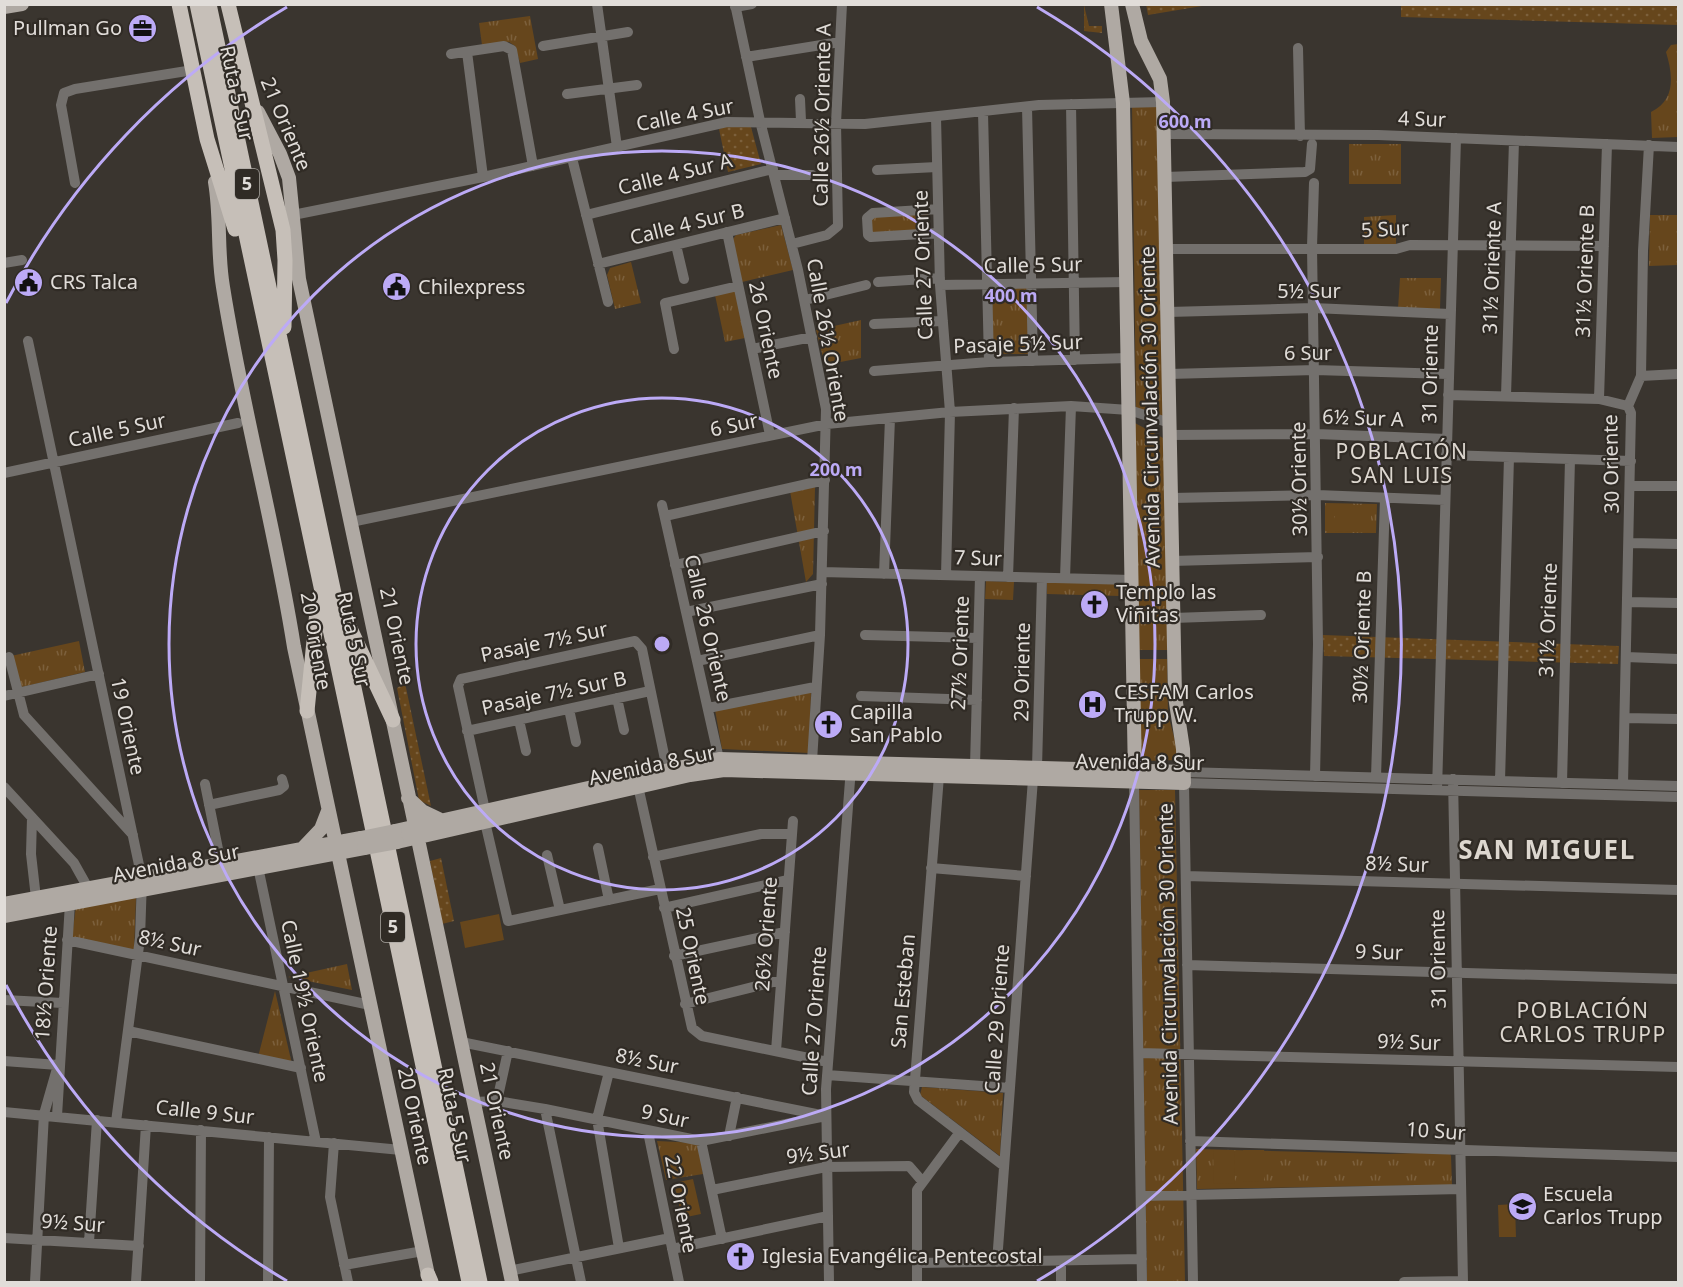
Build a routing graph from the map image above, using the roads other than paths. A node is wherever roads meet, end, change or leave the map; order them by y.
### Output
1 (22, 4) edge
2 (167, 4) edge
3 (179, 4) edge
4 (197, 4) edge
5 (209, 4) edge
6 (228, 4) edge
7 (597, 4) edge
8 (752, 4) edge
9 (842, 4) edge
10 (1132, 4) edge
11 (735, 6) edge
12 (4, 8) edge
13 (1112, 10) edge
14 (1135, 20) junction
15 (182, 22) junction
16 (628, 32) dead end
17 (601, 36) junction
18 (840, 42) junction
19 (543, 46) dead end
20 (1298, 48) dead end
21 (467, 51) junction
22 (451, 54) dead end
23 (746, 57) junction
24 (193, 70) junction
25 (637, 85) dead end
26 (608, 89) junction
27 (567, 94) dead end
28 (250, 97) junction
29 (800, 99) dead end
30 (1162, 102) junction
31 (1123, 103) junction
32 (1071, 104) junction
33 (1027, 106) junction
34 (983, 112) junction
35 (936, 117) junction
36 (760, 121) junction
37 (801, 121) junction
38 (836, 123) junction
39 (1164, 134) junction
40 (1299, 136) junction
41 (1456, 138) junction
42 (207, 139) junction
43 (1514, 141) junction
44 (1311, 144) dead end
45 (1607, 144) junction
46 (1649, 146) junction
47 (616, 147) junction
48 (1678, 147) edge
49 (572, 158) junction
50 (533, 166) junction
51 (937, 167) junction
52 (877, 170) dead end
53 (773, 172) junction
54 (812, 175) dead end
55 (483, 177) junction
56 (1165, 177) junction
57 (75, 183) dead end
58 (1314, 183) dead end
59 (938, 209) junction
60 (293, 214) junction
61 (586, 215) junction
62 (785, 218) junction
63 (727, 232) junction
64 (938, 233) junction
65 (792, 244) junction
66 (676, 245) junction
67 (1510, 245) junction
68 (1452, 246) junction
69 (1605, 246) junction
70 (1312, 247) junction
71 (1167, 249) junction
72 (21, 260) dead end
73 (4, 263) edge
74 (598, 264) junction
75 (684, 279) dead end
76 (940, 281) junction
77 (878, 282) dead end
78 (1127, 282) junction
79 (1031, 283) junction
80 (1074, 283) junction
81 (987, 284) junction
82 (866, 285) dead end
83 (738, 286) junction
84 (805, 300) junction
85 (608, 302) dead end
86 (260, 303) junction
87 (1313, 308) junction
88 (1168, 312) junction
89 (1450, 314) junction
90 (943, 321) junction
91 (874, 324) dead end
92 (812, 337) junction
93 (28, 341) dead end
94 (674, 349) dead end
95 (752, 349) junction
96 (1128, 358) junction
97 (1075, 360) junction
98 (1033, 361) junction
99 (989, 362) junction
100 (285, 363) junction
101 (946, 364) junction
102 (1315, 370) junction
103 (874, 371) dead end
104 (1169, 374) junction
105 (1448, 374) junction
106 (1678, 374) edge
107 (1641, 376) junction
108 (1448, 395) junction
109 (1506, 396) junction
110 (1599, 399) junction
111 (1071, 406) junction
112 (1628, 406) junction
113 (1014, 408) junction
114 (1129, 410) junction
115 (950, 412) junction
116 (890, 418) junction
117 (238, 423) dead end
118 (827, 424) junction
119 (1170, 429) junction
120 (1316, 434) junction
121 (770, 435) junction
122 (1447, 439) junction
123 (1446, 455) junction
124 (1509, 457) junction
125 (1570, 459) junction
126 (1631, 461) junction
127 (53, 463) junction
128 (4, 473) edge
129 (825, 480) junction
130 (1631, 486) junction
131 (1678, 486) edge
132 (1317, 495) junction
133 (1171, 498) junction
134 (1385, 498) junction
135 (1445, 500) junction
136 (351, 522) junction
137 (824, 531) junction
138 (1630, 543) junction
139 (1678, 544) edge
140 (1318, 557) junction
141 (1172, 561) junction
142 (675, 565) junction
143 (318, 572) junction
144 (822, 572) junction
145 (884, 574) junction
146 (946, 575) junction
147 (980, 576) junction
148 (1008, 577) junction
149 (1042, 578) junction
150 (1065, 579) junction
151 (1132, 580) junction
152 (332, 584) junction
153 (822, 584) junction
154 (1628, 602) junction
155 (1678, 603) edge
156 (686, 612) junction
157 (1261, 615) dead end
158 (1173, 618) junction
159 (820, 635) junction
160 (864, 635) dead end
161 (978, 638) junction
162 (9, 657) dead end
163 (1626, 657) junction
164 (1678, 659) edge
165 (697, 661) junction
166 (99, 674) junction
167 (815, 687) junction
168 (650, 691) junction
169 (16, 693) junction
170 (4, 696) edge
171 (861, 696) dead end
172 (617, 698) junction
173 (977, 700) junction
174 (708, 708) junction
175 (569, 709) junction
176 (307, 711) junction
177 (1625, 718) junction
178 (1678, 719) edge
179 (393, 720) junction
180 (519, 720) junction
181 (624, 730) dead end
182 (467, 731) junction
183 (576, 742) dead end
184 (525, 751) dead end
185 (719, 759) junction
186 (812, 761) junction
187 (975, 766) junction
188 (667, 769) junction
189 (851, 769) junction
190 (1035, 773) junction
191 (939, 776) junction
192 (1135, 776) junction
193 (1315, 776) junction
194 (1184, 777) junction
195 (1376, 777) junction
196 (282, 779) dead end
197 (1500, 781) junction
198 (1562, 783) junction
199 (205, 784) dead end
200 (1438, 784) junction
201 (1623, 784) junction
202 (1453, 785) junction
203 (638, 786) junction
204 (1678, 786) edge
205 (4, 787) edge
206 (1678, 797) edge
207 (408, 798) junction
208 (209, 805) junction
209 (328, 809) junction
210 (485, 816) junction
211 (32, 818) junction
212 (793, 820) dead end
213 (445, 826) junction
214 (415, 832) junction
215 (792, 834) junction
216 (134, 836) junction
217 (337, 848) junction
218 (598, 848) dead end
219 (300, 851) junction
220 (547, 855) dead end
221 (653, 857) junction
222 (221, 864) junction
223 (422, 865) junction
224 (258, 867) junction
225 (931, 868) junction
226 (1026, 876) junction
227 (1186, 876) junction
228 (789, 880) junction
229 (1455, 883) junction
230 (142, 884) junction
231 (88, 888) junction
232 (660, 889) junction
233 (1678, 890) edge
234 (36, 898) junction
235 (609, 900) junction
236 (70, 903) junction
237 (4, 904) edge
238 (664, 908) junction
239 (560, 910) junction
240 (4, 916) edge
241 (784, 932) junction
242 (67, 940) junction
243 (138, 954) junction
244 (674, 956) junction
245 (1187, 965) junction
246 (1457, 973) junction
247 (1678, 979) edge
248 (781, 980) junction
249 (284, 986) junction
250 (4, 1000) edge
251 (63, 1003) junction
252 (685, 1004) junction
253 (370, 1005) junction
254 (128, 1031) junction
255 (461, 1042) junction
256 (776, 1051) junction
257 (508, 1052) junction
258 (1139, 1053) junction
259 (1189, 1054) junction
260 (4, 1061) edge
261 (1458, 1061) junction
262 (828, 1062) junction
263 (58, 1065) junction
264 (1678, 1067) edge
265 (302, 1068) junction
266 (609, 1072) junction
267 (827, 1075) junction
268 (914, 1081) junction
269 (1010, 1089) junction
270 (737, 1097) junction
271 (497, 1101) junction
272 (474, 1102) junction
273 (545, 1109) junction
274 (4, 1112) edge
275 (44, 1114) junction
276 (57, 1116) junction
277 (826, 1116) junction
278 (597, 1119) junction
279 (97, 1120) junction
280 (116, 1122) junction
281 (146, 1125) junction
282 (201, 1130) junction
283 (648, 1132) junction
284 (960, 1132) junction
285 (729, 1136) junction
286 (269, 1137) junction
287 (701, 1141) junction
288 (1190, 1141) junction
289 (316, 1142) junction
290 (334, 1143) junction
291 (401, 1150) junction
292 (1460, 1150) junction
293 (1678, 1157) edge
294 (1004, 1166) junction
295 (826, 1167) junction
296 (922, 1181) junction
297 (1461, 1189) junction
298 (712, 1190) junction
299 (1191, 1195) junction
300 (1141, 1196) junction
301 (828, 1216) junction
302 (4, 1238) edge
303 (38, 1238) junction
304 (722, 1239) junction
305 (89, 1242) junction
306 (671, 1243) junction
307 (139, 1246) junction
308 (619, 1248) junction
309 (423, 1251) junction
310 (575, 1257) junction
311 (1142, 1259) junction
312 (1061, 1261) junction
313 (996, 1262) junction
314 (917, 1263) junction
315 (345, 1265) junction
316 (511, 1277) edge
317 (429, 1280) edge
318 (35, 1282) edge
319 (136, 1282) edge
320 (200, 1282) edge
321 (268, 1282) edge
322 (348, 1282) edge
323 (469, 1282) edge
324 (480, 1282) edge
325 (580, 1282) edge
326 (679, 1282) edge
327 (829, 1282) edge
328 (917, 1282) edge
329 (1061, 1282) edge
330 (1143, 1282) edge
331 (1193, 1282) edge
332 (1404, 1282) edge
333 (1463, 1282) edge

1 - 12 main road
2 - 15 highway
3 - 15 highway, 20 Oriente
4 - 86 highway, Ruta 5 Sur / 5
5 - 100 highway, Ruta 5 Sur / 5
6 - 28 highway, 21 Oriente
7 - 17 street
8 - 11 street
9 - 18 street, Calle 26½ Oriente A
10 - 14 main road, Avenida Circunvalación 30 Oriente
11 - 23 street, Calle 26½ Oriente
13 - 14 main road
13 - 31 main road, Avenida Circunvalación 30 Oriente
14 - 30 main road, Avenida Circunvalación 30 Oriente
15 - 24 highway, 20 Oriente
16 - 17 street
17 - 19 street
17 - 26 street
18 - 23 street
18 - 38 street, Calle 26½ Oriente A
20 - 40 street
21 - 22 street
21 - 50 street
21 - 55 street
23 - 36 street, Calle 26½ Oriente
24 - 42 highway, 20 Oriente
24 - 57 street
25 - 26 street
26 - 27 street
26 - 47 street
28 - 60 main road, 21 Oriente
28 - 100 highway
29 - 37 street
30 - 31 street, Calle 4 Sur
30 - 39 main road, Avenida Circunvalación 30 Oriente
31 - 32 street, Calle 4 Sur
31 - 78 main road, Avenida Circunvalación 30 Oriente
32 - 33 street, Calle 4 Sur
32 - 80 street
33 - 34 street, Calle 4 Sur
33 - 79 street
34 - 35 street, Calle 4 Sur
34 - 81 street
35 - 38 street, Calle 4 Sur
35 - 51 street, Calle 27 Oriente
36 - 37 street, Calle 4 Sur
36 - 47 street, Calle 4 Sur
36 - 53 street, Calle 26½ Oriente
37 - 38 street, Calle 4 Sur
38 - 65 street, Calle 26½ Oriente A
39 - 40 street, 4 Sur
39 - 56 main road, Avenida Circunvalación 30 Oriente
40 - 41 street, 4 Sur
41 - 43 street, 4 Sur
41 - 68 street, 31 Oriente
42 - 86 highway
42 - 176 main road, 20 Oriente
43 - 45 street, 4 Sur
43 - 67 street, 31½ Oriente A
44 - 56 street
45 - 46 street, 4 Sur
45 - 69 street, 31½ Oriente B
46 - 48 street, 4 Sur
46 - 107 street, 30 Oriente
47 - 49 street, Calle 4 Sur
49 - 50 street, Calle 4 Sur
49 - 61 street
50 - 55 street, Calle 4 Sur
51 - 52 street
51 - 59 street, Calle 27 Oriente
53 - 54 street, Calle 4 Sur A
53 - 61 street, Calle 4 Sur A
53 - 62 street, Calle 26½ Oriente
55 - 60 street, Calle 4 Sur
56 - 71 main road, Avenida Circunvalación 30 Oriente
58 - 70 street, 30½ Oriente
59 - 64 street, Calle 27 Oriente
59 - 64 street
60 - 136 main road, 21 Oriente
61 - 74 street
62 - 63 street, Calle 4 Sur B
62 - 65 street, Calle 26½ Oriente
63 - 66 street, Calle 4 Sur B
63 - 83 street, 26 Oriente
64 - 76 street, Calle 27 Oriente
65 - 84 street, Calle 26½ Oriente
66 - 74 street, Calle 4 Sur B
66 - 75 street
67 - 68 street, 5 Sur
67 - 69 street, 5 Sur
67 - 109 street, 31½ Oriente A
68 - 70 street, 5 Sur
68 - 89 street, 31 Oriente
69 - 110 street, 31½ Oriente B
70 - 71 street, 5 Sur
70 - 87 street, 30½ Oriente
71 - 88 main road, Avenida Circunvalación 30 Oriente
72 - 73 street
74 - 85 street
76 - 77 street, Calle 5 Sur
76 - 81 street, Calle 5 Sur
76 - 90 street, Calle 27 Oriente
78 - 80 street, Calle 5 Sur
78 - 96 main road, Avenida Circunvalación 30 Oriente
79 - 80 street, Calle 5 Sur
79 - 81 street, Calle 5 Sur
79 - 98 street
80 - 97 street
81 - 99 street
82 - 84 street
83 - 94 street
83 - 95 street, 26 Oriente
84 - 92 street, Calle 26½ Oriente
86 - 143 highway, Ruta 5 Sur / 5
87 - 88 street, 5½ Sur
87 - 89 street, 5½ Sur
87 - 102 street, 30½ Oriente
88 - 104 main road, Avenida Circunvalación 30 Oriente
89 - 105 street, 31 Oriente
90 - 91 street
90 - 101 street, Calle 27 Oriente
92 - 95 street
92 - 118 street, Calle 26½ Oriente
93 - 127 street, 19 Oriente
95 - 121 street, 26 Oriente
96 - 97 street, Pasaje 5½ Sur
96 - 114 main road, Avenida Circunvalación 30 Oriente
97 - 98 street, Pasaje 5½ Sur
98 - 99 street, Pasaje 5½ Sur
99 - 101 street, Pasaje 5½ Sur
100 - 152 highway, Ruta 5 Sur / 5
101 - 103 street, Pasaje 5½ Sur
101 - 115 street, Calle 27 Oriente
102 - 104 street, 6 Sur
102 - 105 street, 6 Sur
102 - 120 street, 30½ Oriente
104 - 119 main road, Avenida Circunvalación 30 Oriente
105 - 108 street, 31 Oriente
106 - 107 street
107 - 112 street, 30 Oriente
108 - 109 street
108 - 122 street, 31 Oriente
109 - 110 street
110 - 112 street
111 - 113 street, 6 Sur
111 - 114 street, 6 Sur
111 - 150 street
112 - 126 street, 30 Oriente
113 - 115 street, 6 Sur
113 - 148 street
114 - 119 street, 6½ Sur A
114 - 151 main road, Avenida Circunvalación 30 Oriente
115 - 116 street, 6 Sur
115 - 146 street, Calle 27 Oriente
116 - 118 street, 6 Sur
116 - 145 street
117 - 127 street, Calle 5 Sur
118 - 121 street, 6 Sur
118 - 129 street, Calle 26½ Oriente
119 - 120 street, 6½ Sur A
119 - 133 main road, Avenida Circunvalación 30 Oriente
120 - 122 street, 6½ Sur A
120 - 132 street, 30½ Oriente
121 - 136 street, 6 Sur
122 - 123 street, 31 Oriente
123 - 124 street
123 - 135 street, 31 Oriente
124 - 125 street
124 - 197 street
125 - 126 street
125 - 198 street, 31½ Oriente
126 - 130 street, 30 Oriente
127 - 128 street, Calle 5 Sur
127 - 166 street, 19 Oriente
129 - 137 street, Calle 26½ Oriente
129 - 142 street, Calle 26 Oriente
130 - 131 street
130 - 138 street, 30 Oriente
132 - 133 street
132 - 134 street
132 - 140 street, 30½ Oriente
133 - 141 main road, Avenida Circunvalación 30 Oriente
134 - 135 street
134 - 195 street, 30½ Oriente B
135 - 200 street, 31 Oriente
136 - 179 main road, 21 Oriente
137 - 142 street
137 - 144 street, Calle 26½ Oriente
138 - 139 street
138 - 154 street, 30 Oriente
140 - 141 street
140 - 193 street, 30½ Oriente
141 - 158 main road, Avenida Circunvalación 30 Oriente
142 - 156 street, Calle 26 Oriente
143 - 176 highway
143 - 323 highway, Ruta 5 Sur / 5
144 - 145 street, 7 Sur
144 - 153 street, Calle 26½ Oriente
145 - 146 street, 7 Sur
146 - 147 street, 7 Sur
147 - 148 street, 7 Sur
147 - 161 street, 27½ Oriente
148 - 149 street, 7 Sur
149 - 150 street, 7 Sur
149 - 190 street, 29 Oriente
150 - 151 street, 7 Sur
151 - 192 main road, Avenida Circunvalación 30 Oriente
152 - 179 highway
152 - 324 highway, Ruta 5 Sur / 5
153 - 156 street
153 - 159 street, Calle 26½ Oriente
154 - 155 street
154 - 163 street, 30 Oriente
156 - 165 street, Calle 26 Oriente
157 - 158 street
158 - 194 main road, Avenida Circunvalación 30 Oriente
159 - 165 street
159 - 167 street, Calle 26½ Oriente
160 - 161 street
161 - 173 street, 27½ Oriente
162 - 169 street
163 - 164 street
163 - 177 street, 30 Oriente
165 - 174 street, Calle 26 Oriente
166 - 169 street
166 - 216 street, 19 Oriente
167 - 174 street
167 - 186 street, Calle 26½ Oriente
168 - 172 street, Pasaje 7½ Sur B
168 - 182 street, Pasaje 7½ Sur
168 - 188 street
169 - 170 street
169 - 216 street
171 - 173 street
172 - 175 street, Pasaje 7½ Sur B
172 - 181 street
173 - 187 street, 27½ Oriente
174 - 185 street, Calle 26 Oriente
175 - 180 street, Pasaje 7½ Sur B
175 - 183 street
176 - 209 main road, 20 Oriente
177 - 178 street
177 - 201 street, 30 Oriente
179 - 207 main road, 21 Oriente
180 - 182 street, Pasaje 7½ Sur B
180 - 184 street
182 - 210 street
185 - 186 main road, Avenida 8 Sur
185 - 188 main road, Avenida 8 Sur
186 - 189 main road, Avenida 8 Sur
187 - 189 main road, Avenida 8 Sur
187 - 190 main road, Avenida 8 Sur
188 - 210 main road, Avenida 8 Sur
189 - 191 main road, Avenida 8 Sur
189 - 203 main road, Avenida 8 Sur
189 - 262 street, Calle 27 Oriente
190 - 191 main road, Avenida 8 Sur
190 - 192 main road, Avenida 8 Sur
190 - 226 street, Calle 29 Oriente
191 - 225 street, San Esteban
192 - 194 main road, Avenida 8 Sur
192 - 258 street, Avenida Circunvalación 30 Oriente
193 - 194 street, Avenida 8 Sur
193 - 195 street, Avenida 8 Sur
194 - 200 street, Avenida 8 Sur
194 - 227 street, Avenida Circunvalación 30 Oriente
195 - 200 street, Avenida 8 Sur
196 - 208 street
197 - 198 street, Avenida 8 Sur
197 - 202 street, Avenida 8 Sur
198 - 201 street, Avenida 8 Sur
199 - 208 street
200 - 202 street, Avenida 8 Sur
201 - 204 street, Avenida 8 Sur
202 - 206 street, Avenida 8 Sur
202 - 229 street, 31 Oriente
203 - 210 main road, Avenida 8 Sur
203 - 221 street, 25 Oriente
205 - 211 street
207 - 213 main road
207 - 214 main road, 21 Oriente
208 - 222 street
209 - 217 main road, 20 Oriente
209 - 219 main road
210 - 213 main road, Avenida 8 Sur
210 - 239 street
211 - 231 street
211 - 234 street
212 - 215 street, 26½ Oriente
213 - 214 main road, Avenida 8 Sur
213 - 223 main road
214 - 217 main road, Avenida 8 Sur, bridge
214 - 223 main road, 21 Oriente
215 - 221 street
215 - 228 street, 26½ Oriente
216 - 230 street, 19 Oriente
217 - 219 main road, Avenida 8 Sur
217 - 224 main road, Avenida 8 Sur
217 - 253 main road, 20 Oriente
218 - 235 street
219 - 222 main road, Avenida 8 Sur
220 - 239 street
221 - 232 street, 25 Oriente
222 - 230 main road, Avenida 8 Sur
223 - 255 main road, 21 Oriente
224 - 230 main road, Avenida 8 Sur
224 - 249 street, Calle 19½ Oriente
225 - 226 street
225 - 268 street, San Esteban
226 - 269 street, Calle 29 Oriente
227 - 229 street, 8½ Sur
227 - 245 street, Avenida Circunvalación 30 Oriente
228 - 238 street
228 - 241 street, 26½ Oriente
229 - 233 street, 8½ Sur
229 - 246 street, 31 Oriente
230 - 231 main road, Avenida 8 Sur
230 - 236 main road, Avenida 8 Sur
230 - 243 street, 19 Oriente
231 - 234 main road, Avenida 8 Sur
232 - 235 street
232 - 238 street, 25 Oriente
234 - 237 main road, Avenida 8 Sur
235 - 239 street
236 - 240 main road, Avenida 8 Sur
236 - 242 street, 18½ Oriente
238 - 244 street, 25 Oriente
241 - 244 street
241 - 248 street, 26½ Oriente
242 - 243 street, 8½ Sur
242 - 251 street, 18½ Oriente
243 - 249 street, 8½ Sur
243 - 254 street, 19 Oriente
244 - 252 street, 25 Oriente
245 - 246 street, 9 Sur
245 - 259 street, Avenida Circunvalación 30 Oriente
246 - 247 street, 9 Sur
246 - 261 street, 31 Oriente
248 - 252 street
248 - 256 street, 26½ Oriente
249 - 253 street, 8½ Sur
249 - 265 street, Calle 19½ Oriente
250 - 251 street
251 - 263 street, 18½ Oriente
252 - 256 street, 25 Oriente
253 - 291 main road, 20 Oriente
254 - 265 street
254 - 280 street, 19 Oriente
255 - 257 street, 8½ Sur
255 - 272 main road, 21 Oriente
256 - 262 street, 25 Oriente
257 - 266 street, 8½ Sur
257 - 271 street
258 - 259 street, 9½ Sur
258 - 300 street, Avenida Circunvalación 30 Oriente
259 - 261 street, 9½ Sur
259 - 288 street, Avenida Circunvalación 30 Oriente
260 - 263 street
261 - 264 street, 9½ Sur
261 - 292 street, 31 Oriente
262 - 267 street, Calle 27 Oriente
263 - 275 street, 18½ Oriente
263 - 276 street, 18½ Oriente
265 - 289 street, Calle 19½ Oriente
266 - 270 street, 8½ Sur
266 - 278 street
267 - 268 street
267 - 277 street, Calle 27 Oriente
268 - 269 street
268 - 284 street
269 - 294 street, Calle 29 Oriente
270 - 277 street, 8½ Sur
270 - 285 street
271 - 272 street, 9 Sur
271 - 273 street, 9 Sur
272 - 316 main road, 21 Oriente
273 - 278 street, 9 Sur
273 - 310 street
274 - 275 street, Calle 9 Sur
275 - 276 street, Calle 9 Sur
275 - 303 street, 18½ Oriente
276 - 279 street, Calle 9 Sur
277 - 285 street, 9 Sur
277 - 295 street, Calle 27 Oriente
278 - 283 street, 9 Sur
278 - 308 street
279 - 280 street, Calle 9 Sur
279 - 305 street
280 - 281 street, Calle 9 Sur
281 - 282 street, Calle 9 Sur
281 - 307 street
282 - 286 street, Calle 9 Sur
282 - 320 street
283 - 287 street, 9 Sur
283 - 306 street, 22 Oriente
284 - 294 street
284 - 296 street
285 - 287 street, 9 Sur
286 - 289 street, Calle 9 Sur
286 - 321 street
287 - 298 street
288 - 292 street, 10 Sur
288 - 299 street, Avenida Circunvalación 30 Oriente
289 - 290 street, Calle 9 Sur
290 - 291 street, Calle 9 Sur
290 - 315 street
291 - 309 main road, 20 Oriente
292 - 293 street, 10 Sur
292 - 297 street, 31 Oriente
294 - 313 street, Calle 29 Oriente
295 - 296 street, 9½ Sur
295 - 298 street, 9½ Sur
295 - 301 street, Calle 27 Oriente
296 - 314 street
297 - 299 street
297 - 333 street, 31 Oriente
298 - 304 street
299 - 300 street
299 - 331 street, Avenida Circunvalación 30 Oriente
300 - 311 street, Avenida Circunvalación 30 Oriente
301 - 304 street
301 - 327 street, Calle 27 Oriente
302 - 303 street, 9½ Sur
303 - 305 street, 9½ Sur
303 - 318 street, 18½ Oriente
304 - 306 street
305 - 307 street, 9½ Sur
306 - 308 street
306 - 326 street, 22 Oriente
307 - 319 street
308 - 310 street
309 - 315 street
309 - 317 main road, 20 Oriente
310 - 316 street
310 - 325 street
311 - 312 street
311 - 330 street, Avenida Circunvalación 30 Oriente
312 - 313 street
312 - 329 street
313 - 314 street
314 - 328 street
315 - 322 street
332 - 333 street

